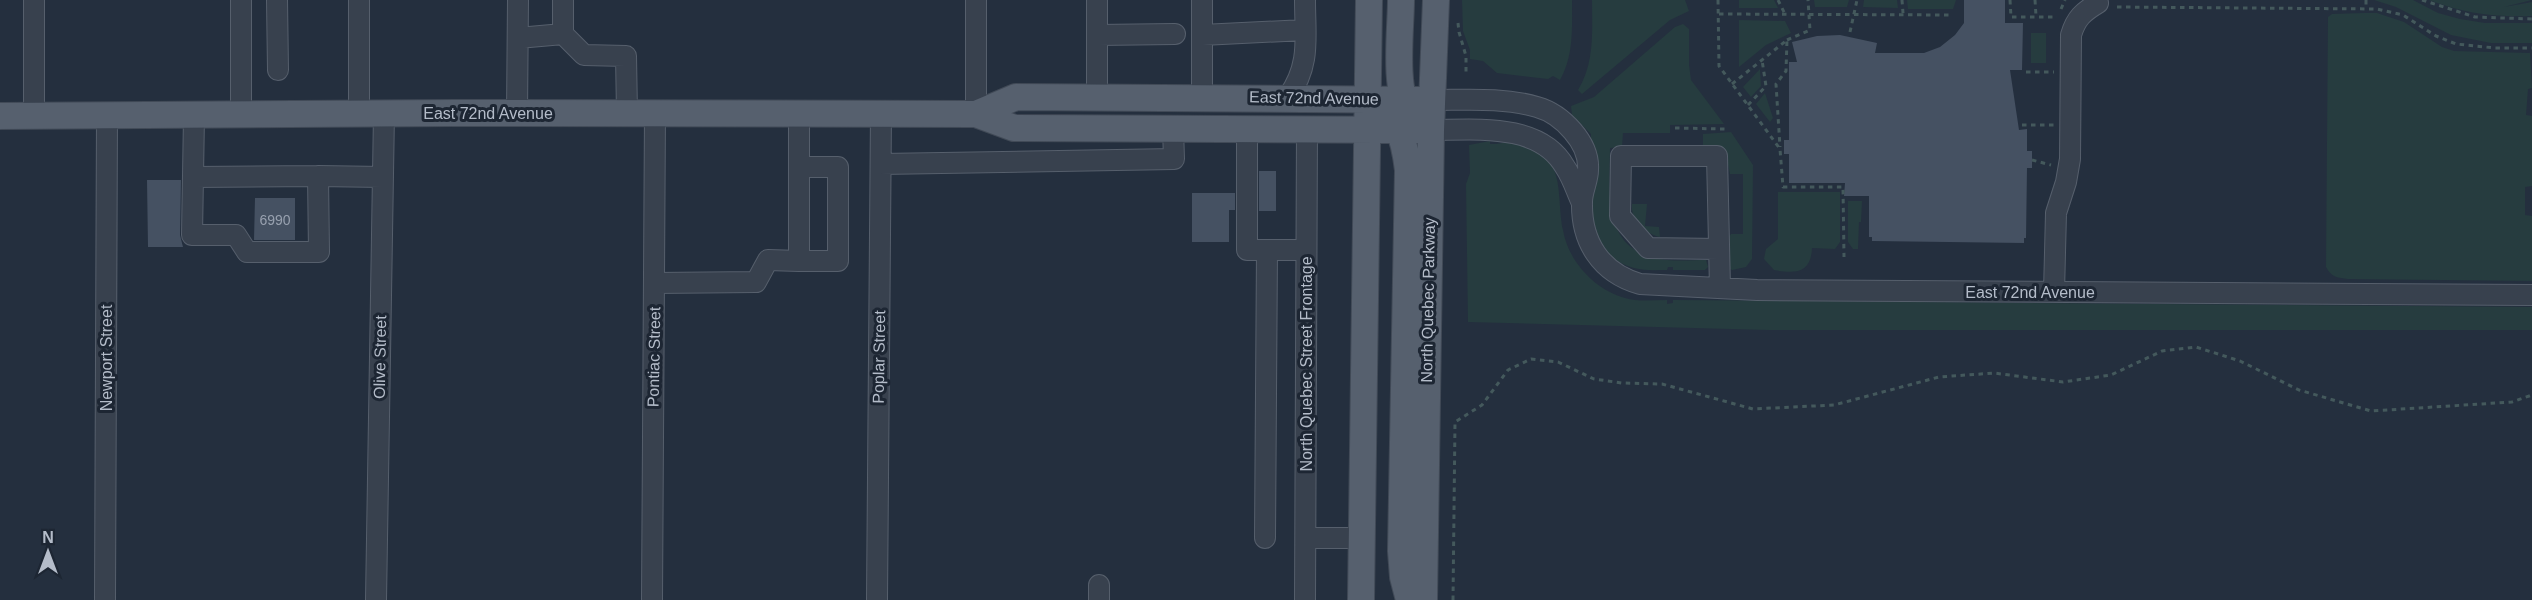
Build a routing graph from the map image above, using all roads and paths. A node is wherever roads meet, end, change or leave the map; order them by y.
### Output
1 (34, 0) edge
2 (241, 0) edge
3 (277, 0) edge
4 (360, 0) edge
5 (518, 0) edge
6 (563, 0) edge
7 (976, 0) edge
8 (1097, 0) edge
9 (1202, 0) edge
10 (1305, 0) edge
11 (1370, 0) edge
12 (1401, 0) edge
13 (1436, 0) edge
14 (1718, 0) edge
15 (1778, 0) edge
16 (1808, 0) edge
17 (1857, 0) edge
18 (1902, 0) edge
19 (2010, 0) edge
20 (2035, 0) edge
21 (2366, 0) edge
22 (2422, 0) edge
23 (2108, 5) joint
24 (2366, 9) junction
25 (1853, 13) junction
26 (1719, 14) junction
27 (1785, 14) junction
28 (1809, 14) junction
29 (1903, 14) junction
30 (1953, 15) dead end
31 (2036, 17) junction
32 (2057, 17) dead end
33 (2532, 19) edge
34 (1458, 21) dead end
35 (1305, 30) junction
36 (1850, 32) dead end
37 (563, 34) junction
38 (1097, 34) junction
39 (1175, 34) dead end
40 (1202, 35) junction
41 (518, 38) junction
42 (1787, 40) junction
43 (2532, 48) edge
44 (1762, 59) junction
45 (278, 70) dead end
46 (2026, 72) dead end
47 (2056, 72) dead end
48 (1466, 76) dead end
49 (1732, 84) junction
50 (1776, 84) junction
51 (1766, 86) junction
52 (1097, 97) junction
53 (1202, 97) junction
54 (1288, 97) junction
55 (1367, 98) junction
56 (1403, 99) junction
57 (1432, 100) junction
58 (1748, 105) junction
59 (384, 113) junction
60 (517, 113) junction
61 (627, 113) junction
62 (655, 113) junction
63 (359, 114) junction
64 (799, 114) junction
65 (881, 114) junction
66 (975, 114) junction
67 (0, 116) edge
68 (34, 116) junction
69 (107, 116) junction
70 (194, 116) junction
71 (241, 116) junction
72 (2022, 125) dead end
73 (2056, 125) dead end
74 (1307, 128) junction
75 (1675, 128) dead end
76 (1173, 129) junction
77 (1247, 129) junction
78 (1367, 129) junction
79 (1398, 129) junction
80 (1725, 129) dead end
81 (1431, 130) junction
82 (1780, 149) junction
83 (2032, 160) dead end
84 (881, 164) junction
85 (2056, 167) dead end
86 (799, 168) junction
87 (318, 176) junction
88 (193, 177) junction
89 (383, 177) junction
90 (1581, 201) junction
91 (1719, 249) junction
92 (1268, 250) junction
93 (1306, 250) junction
94 (1844, 257) dead end
95 (799, 261) junction
96 (655, 283) junction
97 (1720, 288) junction
98 (2054, 292) junction
99 (2532, 295) edge
100 (2532, 395) edge
101 (1265, 538) dead end
102 (1306, 538) junction
103 (1362, 538) junction
104 (105, 600) edge
105 (376, 600) edge
106 (652, 600) edge
107 (877, 600) edge
108 (1305, 600) edge
109 (1361, 600) edge
110 (1409, 600) edge
111 (1424, 600) edge
112 (1453, 600) edge

1 - 68 street
2 - 71 street
3 - 45 street
4 - 63 street
5 - 41 street
6 - 37 street
7 - 66 street
8 - 38 street
9 - 40 street
10 - 35 street
11 - 55 main road
12 - 56 main road
13 - 57 main road, North Quebec Parkway
14 - 26 path
15 - 27 path
16 - 28 path
17 - 25 path
18 - 29 path
19 - 31 path
20 - 31 path
21 - 24 path
22 - 33 path
23 - 24 path
23 - 98 street
24 - 43 path
25 - 28 path
25 - 29 path
25 - 36 path
26 - 27 path
26 - 49 path
27 - 28 path
28 - 42 path
29 - 30 path
31 - 32 path
34 - 48 path
35 - 40 street
35 - 54 street
37 - 41 street
37 - 61 street
38 - 39 street
38 - 52 street
40 - 53 street
41 - 60 street
42 - 44 path
42 - 50 path
44 - 49 path
44 - 51 path
46 - 47 path
49 - 58 path
50 - 51 path
50 - 82 path
51 - 58 path
52 - 53 main road, East 72nd Avenue
52 - 66 main road, East 72nd Avenue
53 - 54 main road, East 72nd Avenue
54 - 55 main road, East 72nd Avenue
55 - 56 main road, East 72nd Avenue
55 - 78 main road
55 - 79 main road
56 - 57 main road, East 72nd Avenue
56 - 81 main road
57 - 81 main road, North Quebec Parkway
57 - 90 street, East 72nd Avenue
58 - 82 path
59 - 60 main road, East 72nd Avenue
59 - 63 main road, East 72nd Avenue
59 - 89 street, Olive Street
60 - 61 main road, East 72nd Avenue
61 - 62 main road, East 72nd Avenue
62 - 64 main road, East 72nd Avenue
62 - 96 street, Pontiac Street
63 - 71 main road, East 72nd Avenue
64 - 65 main road, East 72nd Avenue
64 - 86 street
65 - 66 main road, East 72nd Avenue
65 - 84 street, Poplar Street
66 - 76 main road, East 72nd Avenue
67 - 68 main road, East 72nd Avenue
68 - 69 main road, East 72nd Avenue
69 - 70 main road, East 72nd Avenue
69 - 104 street, Newport Street
70 - 71 main road, East 72nd Avenue
70 - 88 street
72 - 73 path
74 - 77 main road, East 72nd Avenue
74 - 78 main road, East 72nd Avenue
74 - 93 street, North Quebec Street Frontage
75 - 80 path
76 - 77 main road, East 72nd Avenue
76 - 84 street
77 - 92 street
78 - 79 main road, East 72nd Avenue
78 - 103 main road
79 - 81 main road, East 72nd Avenue
79 - 110 main road
81 - 90 street, East 72nd Avenue
81 - 111 main road, North Quebec Parkway
82 - 94 path
83 - 85 path
84 - 107 street, Poplar Street
86 - 95 street
86 - 95 street
87 - 88 street
87 - 88 street
87 - 89 street
89 - 105 street, Olive Street
90 - 97 street, East 72nd Avenue
91 - 91 street
91 - 97 street
92 - 93 street
92 - 101 street
93 - 102 street, North Quebec Street Frontage
95 - 96 street
96 - 106 street, Pontiac Street
97 - 98 street, East 72nd Avenue
98 - 99 street, East 72nd Avenue
100 - 112 path
102 - 103 street
102 - 108 street, North Quebec Street Frontage
103 - 109 main road

